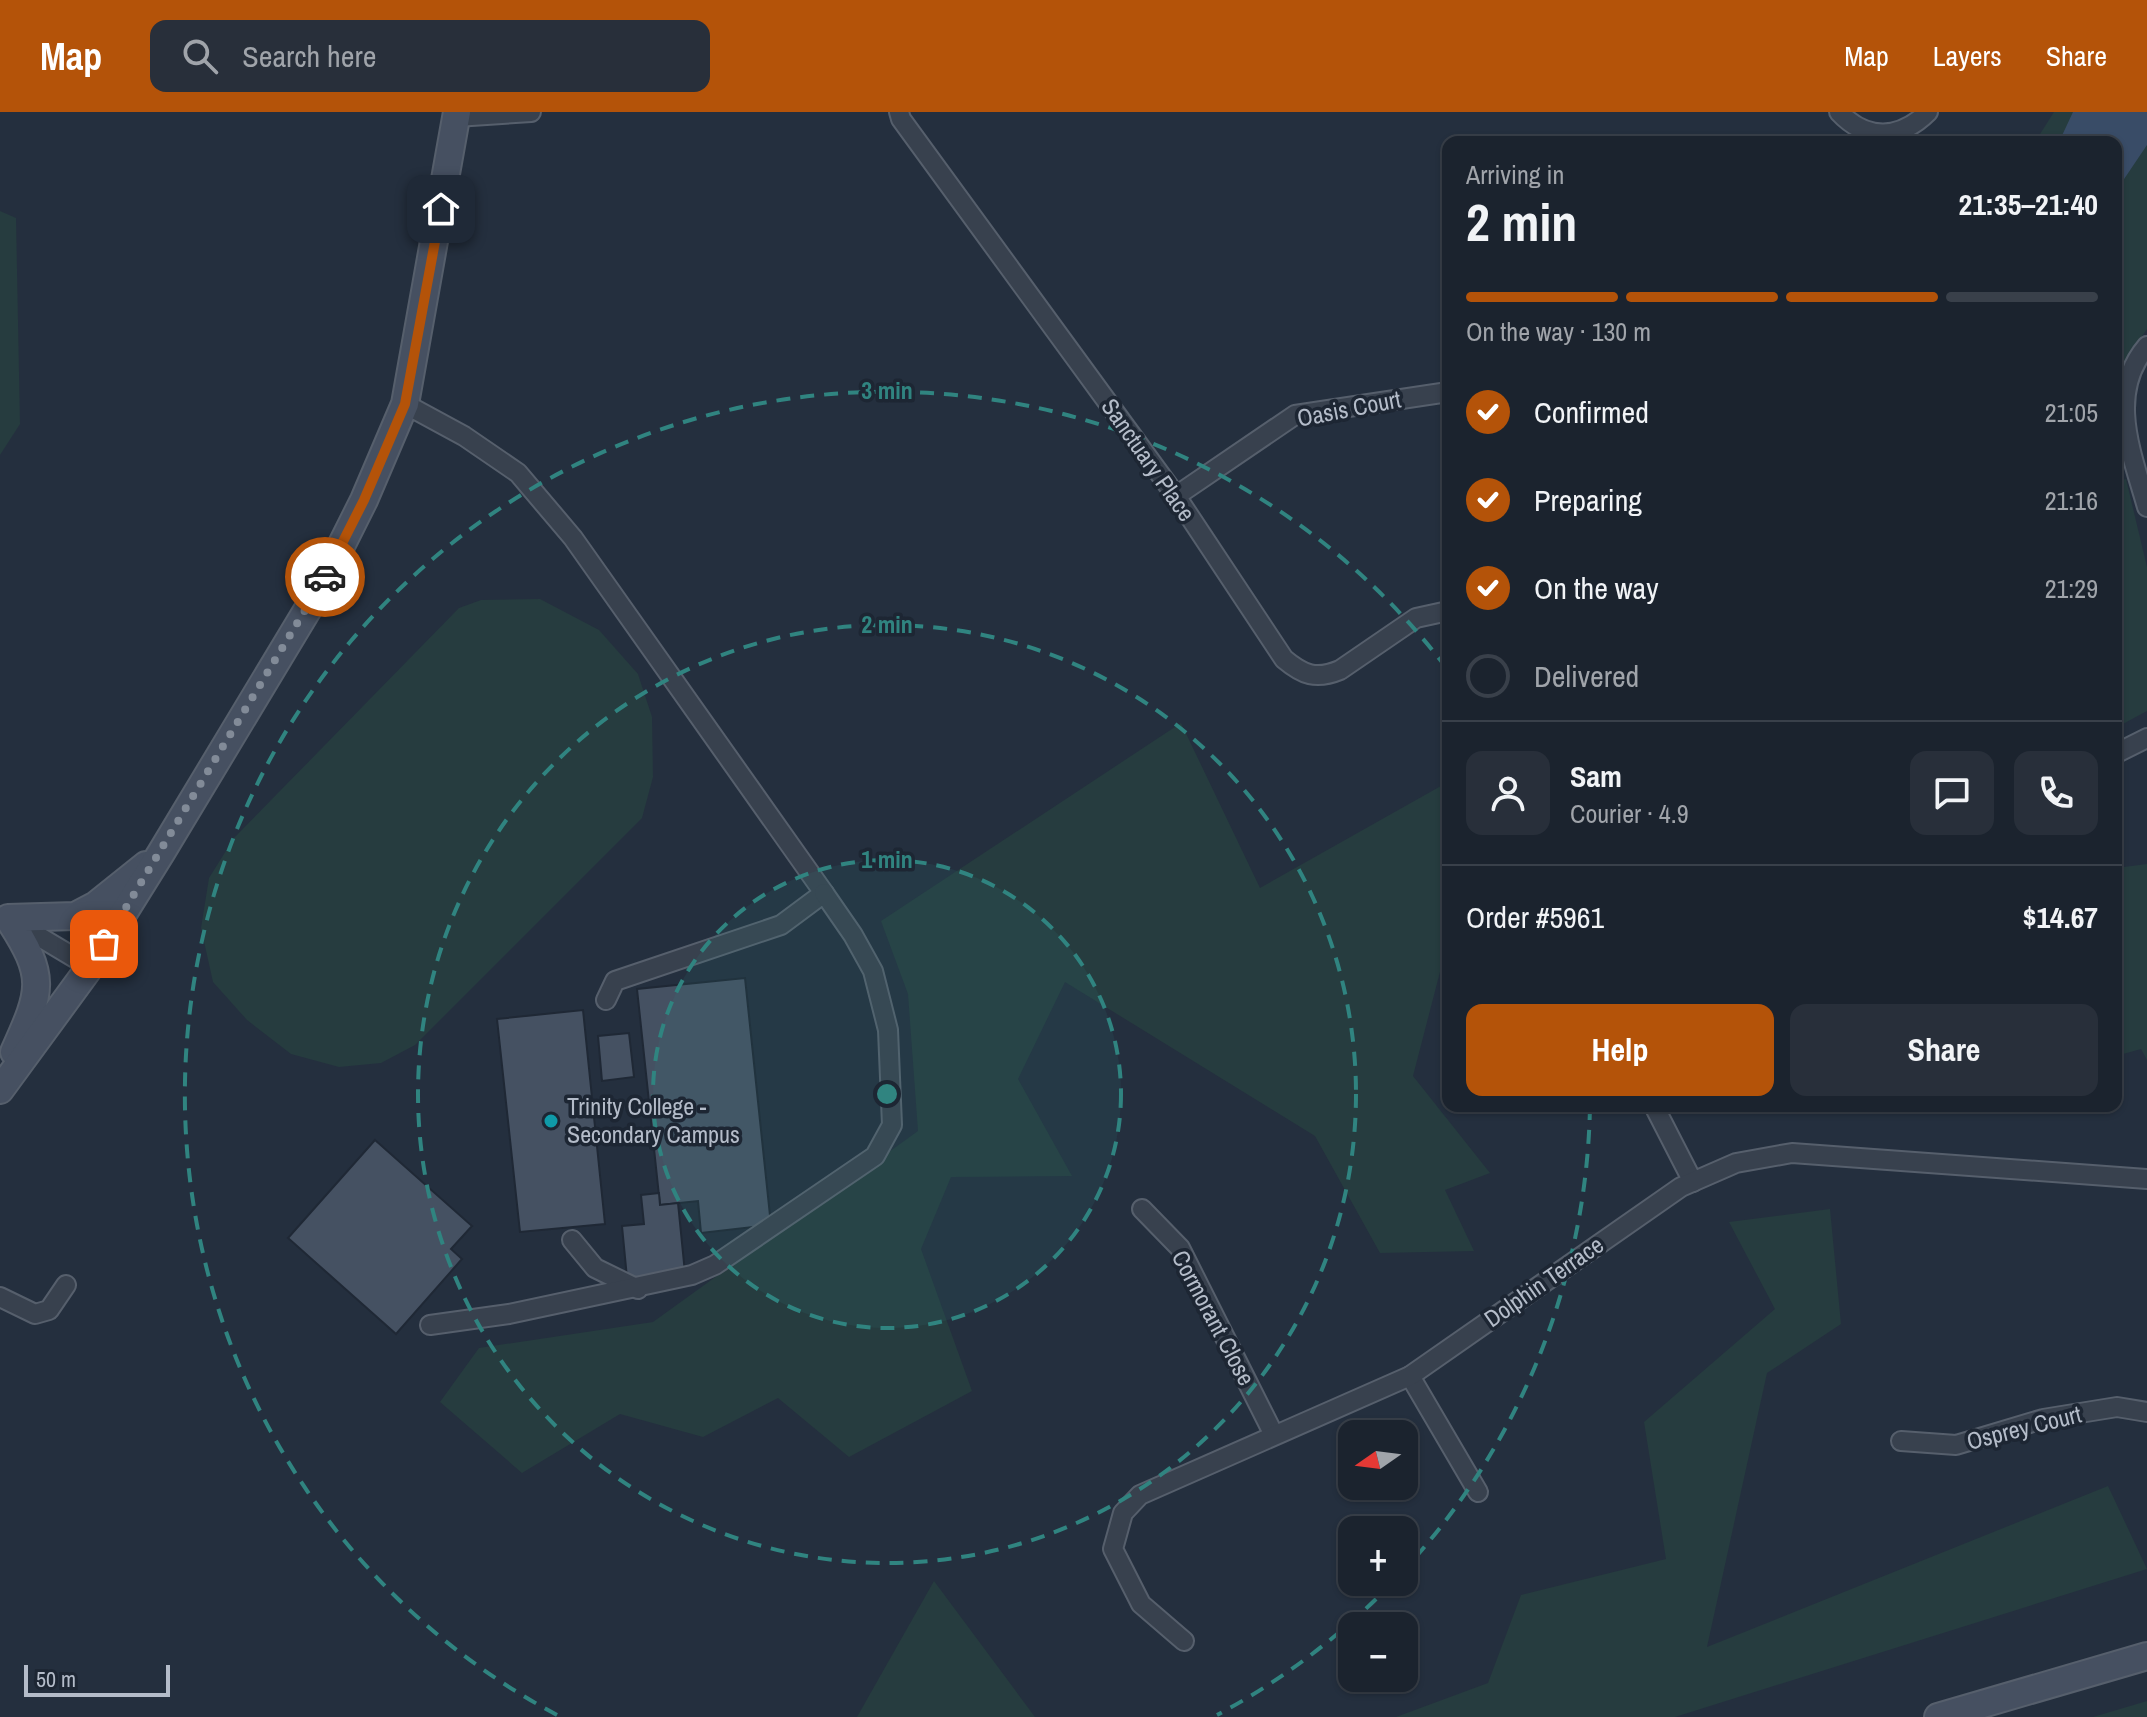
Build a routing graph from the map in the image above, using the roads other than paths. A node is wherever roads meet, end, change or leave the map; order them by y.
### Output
1 (531, 112) edge
2 (899, 112) edge
3 (1839, 112) edge
4 (1928, 112) edge
5 (457, 114) edge
6 (2147, 346) edge
7 (1442, 393) edge
8 (405, 404) junction
9 (2123, 448) edge
10 (1176, 496) junction
11 (2147, 507) edge
12 (1442, 612) edge
13 (2147, 738) edge
14 (2122, 750) edge
15 (161, 853) junction
16 (824, 893) junction
17 (4, 916) edge
18 (90, 967) junction
19 (606, 1000) dead end
20 (0, 1084) edge
21 (0, 1090) edge
22 (1657, 1112) edge
23 (2147, 1179) edge
24 (1693, 1182) junction
25 (1142, 1209) dead end
26 (572, 1240) dead end
27 (66, 1285) dead end
28 (638, 1289) junction
29 (0, 1297) edge
30 (430, 1325) dead end
31 (1410, 1376) junction
32 (2147, 1412) edge
33 (1274, 1435) junction
34 (1901, 1441) dead end
35 (1478, 1492) dead end
36 (1184, 1641) dead end
37 (2147, 1656) edge
38 (1938, 1717) edge

1 - 5 street
2 - 10 street, Sanctuary Place
3 - 4 street
5 - 8 main road
6 - 9 street
7 - 10 street, Oasis Court
8 - 15 main road
8 - 16 street
9 - 11 street
10 - 12 street, Sanctuary Place
13 - 14 street
15 - 17 main road
15 - 18 main road
16 - 19 street
16 - 28 street
17 - 18 street
17 - 20 main road
18 - 21 main road
22 - 24 street
23 - 24 street, Dolphin Terrace
24 - 31 street, Dolphin Terrace
25 - 33 street, Cormorant Close
26 - 28 street
27 - 29 street
28 - 30 street
31 - 33 street, Dolphin Terrace
31 - 35 street
32 - 34 street, Osprey Court
33 - 36 street, Dolphin Terrace
37 - 38 main road

